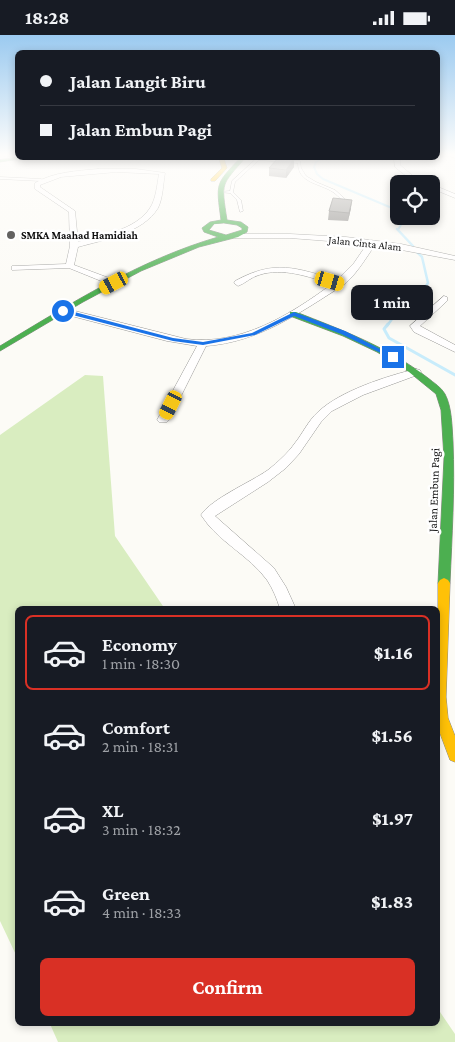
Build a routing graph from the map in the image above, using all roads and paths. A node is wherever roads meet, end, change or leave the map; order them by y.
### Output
1 (57, 201) edge
2 (156, 201) edge
3 (210, 201) edge
4 (226, 201) edge
5 (239, 201) edge
6 (241, 211) dead end
7 (224, 221) junction
8 (208, 226) junction
9 (244, 226) junction
10 (273, 234) junction
11 (230, 236) junction
12 (372, 243) junction
13 (74, 246) junction
14 (188, 247) junction
15 (455, 258) edge
16 (70, 267) junction
17 (15, 268) dead end
18 (114, 283) junction
19 (238, 283) dead end
20 (340, 284) junction
21 (444, 299) dead end
22 (63, 311) junction
23 (294, 314) junction
24 (203, 343) junction
25 (0, 349) edge
26 (455, 349) edge
27 (416, 372) junction
28 (163, 421) dead end
29 (453, 468) edge
30 (286, 606) edge
31 (440, 637) edge
32 (440, 720) edge
33 (455, 755) edge

1 - 13 street
2 - 13 street
3 - 8 main road
4 - 7 main road
5 - 6 lane
7 - 8 main road
7 - 9 main road
8 - 11 main road
8 - 14 main road, Jalan Cinta Alam
9 - 10 street, Jalan Cinta Alam
9 - 11 main road
10 - 11 street, Jalan Cinta Alam
10 - 12 street, Jalan Cinta Alam
11 - 14 main road, Jalan Cinta Alam
12 - 15 street, Jalan Cinta Alam
12 - 20 street
13 - 16 street
14 - 18 main road, Jalan Cinta Alam
16 - 17 street
16 - 18 street
18 - 22 main road, Jalan Cinta Alam
19 - 20 street
20 - 23 street
21 - 26 street
22 - 24 street
22 - 25 main road, Jalan Cinta Alam
23 - 24 street
23 - 27 main road, Jalan Embun Pagi
24 - 28 street
27 - 29 main road, Jalan Embun Pagi
27 - 30 street
29 - 31 main road, Jalan Embun Pagi
32 - 33 main road, Jalan Embun Pagi

